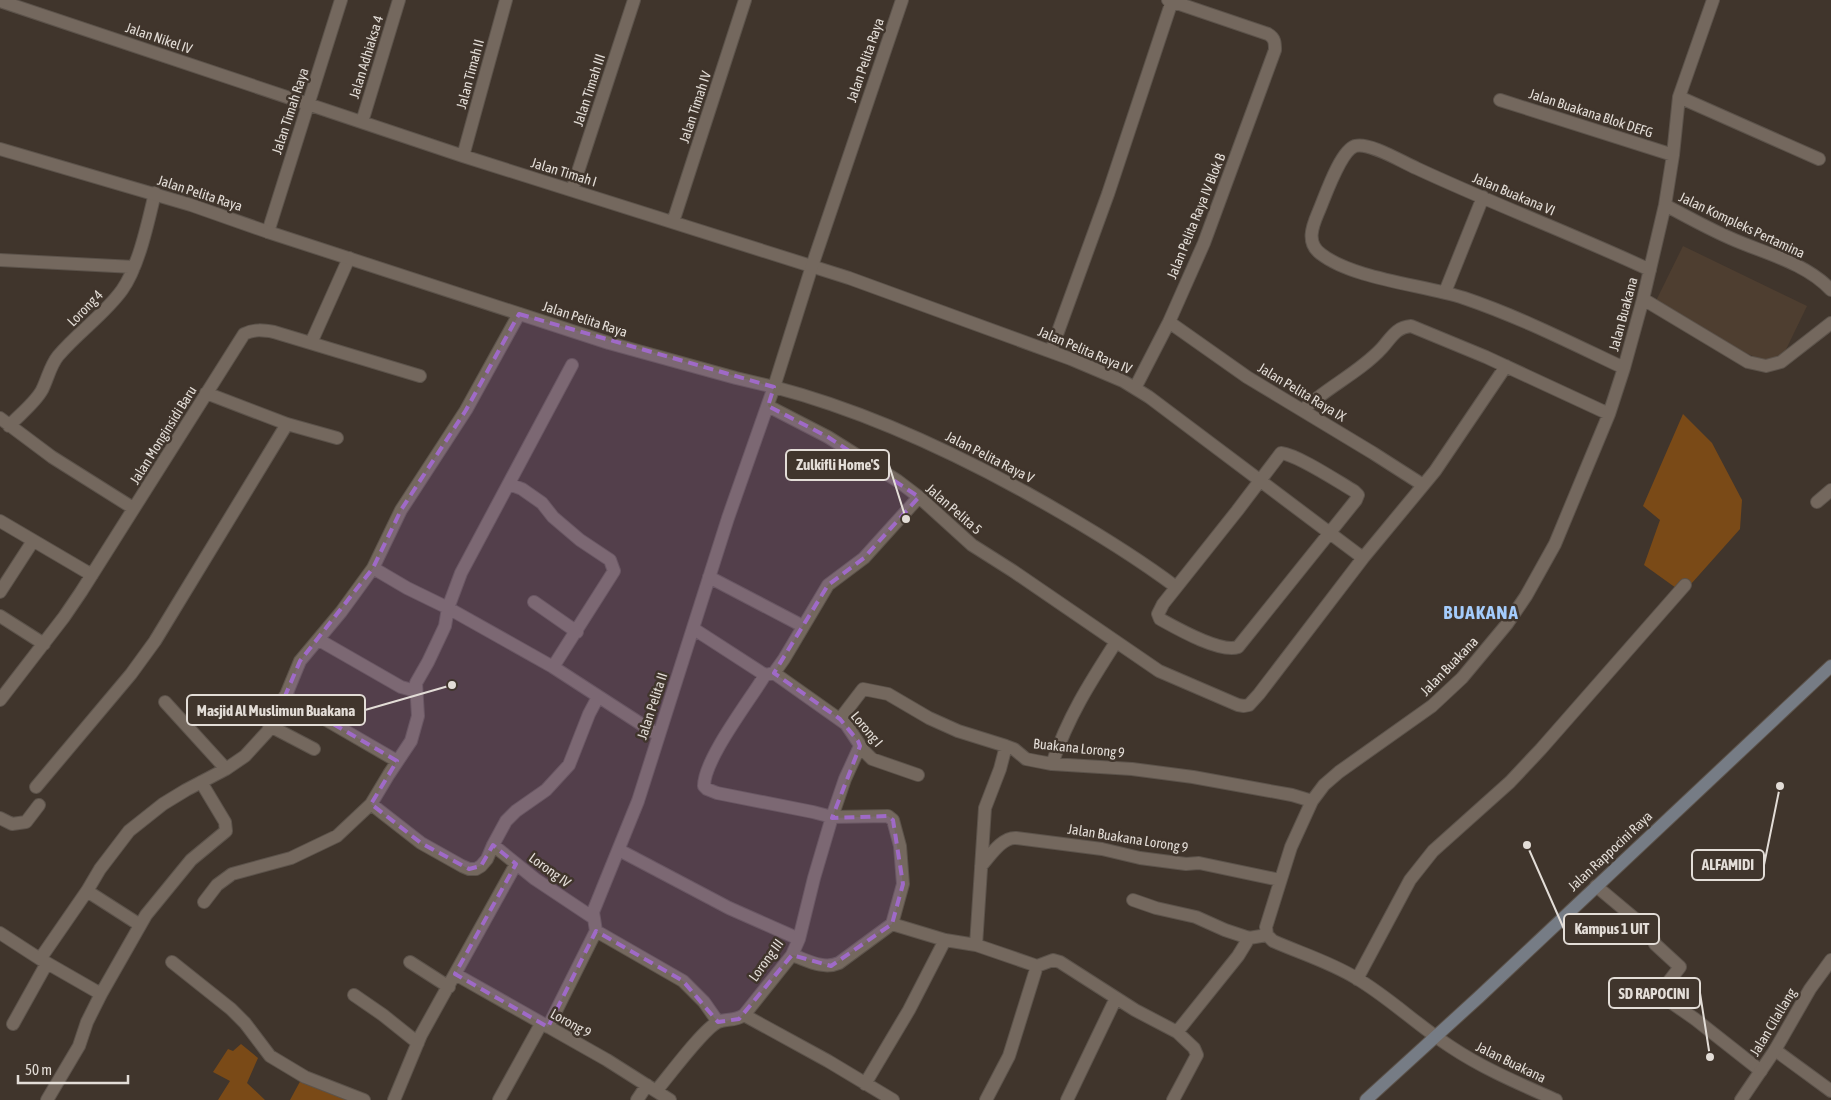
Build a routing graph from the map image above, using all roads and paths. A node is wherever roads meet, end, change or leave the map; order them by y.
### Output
1 (341, 0) edge
2 (399, 0) edge
3 (506, 0) edge
4 (634, 0) edge
5 (745, 0) edge
6 (902, 0) edge
7 (1713, 0) edge
8 (0, 1) edge
9 (1170, 1) edge
10 (36, 6) edge
11 (1679, 97) junction
12 (1500, 100) dead end
13 (308, 105) junction
14 (362, 122) junction
15 (0, 149) edge
16 (463, 156) junction
17 (1673, 156) junction
18 (1819, 159) dead end
19 (572, 190) junction
20 (155, 194) junction
21 (1483, 197) junction
22 (1665, 205) junction
23 (673, 222) junction
24 (268, 232) junction
25 (349, 258) junction
26 (0, 260) edge
27 (812, 266) junction
28 (134, 267) junction
29 (1650, 270) junction
30 (1831, 290) edge
31 (1444, 292) junction
32 (1643, 299) junction
33 (520, 314) junction
34 (1168, 322) junction
35 (1831, 323) edge
36 (311, 343) junction
37 (1051, 351) junction
38 (572, 366) dead end
39 (1506, 366) junction
40 (1624, 368) junction
41 (420, 376) dead end
42 (774, 387) junction
43 (1136, 388) junction
44 (206, 393) junction
45 (768, 406) junction
46 (1303, 410) junction
47 (1609, 414) junction
48 (4, 422) edge
49 (287, 424) junction
50 (337, 438) dead end
51 (1260, 480) junction
52 (509, 484) junction
53 (1423, 485) junction
54 (1831, 490) edge
55 (919, 497) junction
56 (1817, 502) dead end
57 (133, 508) junction
58 (0, 521) edge
59 (1330, 532) junction
60 (34, 541) junction
61 (1363, 558) junction
62 (373, 568) junction
63 (92, 575) junction
64 (709, 577) junction
65 (1685, 585) dead end
66 (1176, 587) junction
67 (0, 592) edge
68 (534, 602) dead end
69 (448, 608) junction
70 (0, 616) edge
71 (797, 623) dead end
72 (694, 629) junction
73 (576, 632) junction
74 (319, 640) junction
75 (1116, 642) junction
76 (44, 644) junction
77 (1831, 666) edge
78 (553, 667) junction
79 (770, 674) junction
80 (416, 691) junction
81 (285, 696) junction
82 (598, 697) junction
83 (0, 700) edge
84 (165, 702) dead end
85 (840, 719) junction
86 (270, 726) junction
87 (658, 735) junction
88 (860, 746) junction
89 (1006, 746) junction
90 (314, 749) dead end
91 (397, 761) junction
92 (1052, 764) junction
93 (226, 769) junction
94 (918, 775) dead end
95 (201, 782) junction
96 (36, 788) dead end
97 (1312, 801) junction
98 (371, 804) junction
99 (39, 805) dead end
100 (832, 817) junction
101 (0, 818) edge
102 (492, 845) junction
103 (619, 850) junction
104 (516, 864) junction
105 (981, 866) junction
106 (1280, 880) junction
107 (1596, 886) junction
108 (87, 891) junction
109 (1133, 900) dead end
110 (204, 902) dead end
111 (592, 917) junction
112 (892, 924) junction
113 (140, 925) junction
114 (596, 931) junction
115 (0, 933) edge
116 (1267, 935) junction
117 (1249, 938) junction
118 (799, 939) junction
119 (945, 940) junction
120 (976, 945) junction
121 (792, 955) junction
122 (1831, 960) edge
123 (43, 961) junction
124 (172, 962) dead end
125 (410, 962) dead end
126 (1037, 966) junction
127 (455, 974) junction
128 (1358, 979) junction
129 (449, 987) junction
130 (101, 994) junction
131 (354, 995) dead end
132 (1116, 998) junction
133 (744, 1015) junction
134 (718, 1022) junction
135 (13, 1024) dead end
136 (544, 1026) junction
137 (1177, 1032) junction
138 (1436, 1036) junction
139 (418, 1043) junction
140 (1775, 1050) junction
141 (1761, 1071) junction
142 (865, 1084) junction
143 (651, 1088) junction
144 (1831, 1091) edge
145 (47, 1100) edge
146 (364, 1100) edge
147 (394, 1100) edge
148 (498, 1100) edge
149 (637, 1100) edge
150 (670, 1100) edge
151 (893, 1100) edge
152 (986, 1100) edge
153 (1067, 1100) edge
154 (1173, 1100) edge
155 (1366, 1100) edge
156 (1556, 1100) edge
157 (1741, 1100) edge

1 - 13 street, Jalan Timah Raya
2 - 14 street, Jalan Adhiaksa 4
3 - 16 street, Jalan Timah II
4 - 19 street, Jalan Timah III
5 - 23 street, Jalan Timah IV
6 - 27 street, Jalan Pelita Raya
7 - 11 street, Jalan Buakana
8 - 10 street, Jalan Nikel IV
9 - 34 street, Jalan Pelita Raya IV Blok B
9 - 37 street
10 - 13 street, Jalan Nikel IV
11 - 17 street, Jalan Buakana
11 - 18 street
12 - 17 street, Jalan Buakana Blok DEFG
13 - 14 street, Jalan Timah I
13 - 24 street, Jalan Timah Raya
14 - 16 street, Jalan Timah I
15 - 20 street, Jalan Pelita Raya
16 - 19 street, Jalan Timah I
17 - 22 street, Jalan Buakana
19 - 23 street, Jalan Timah I
20 - 24 street, Jalan Pelita Raya
20 - 28 street, Lorong 4
21 - 29 street, Jalan Buakana VI
21 - 31 street
21 - 31 street, Jalan Buakana VI
22 - 29 street, Jalan Buakana
22 - 30 street, Jalan Kompleks Pertamina
23 - 27 street, Jalan Timah I
24 - 25 street, Jalan Pelita Raya
25 - 33 street, Jalan Pelita Raya
25 - 36 street
26 - 28 street
27 - 37 street, Jalan Pelita Raya IV
27 - 42 street, Jalan Pelita Raya
28 - 48 street, Lorong 4
29 - 32 street, Jalan Buakana
31 - 40 street
32 - 35 street
32 - 40 street, Jalan Buakana
33 - 42 street, Jalan Pelita Raya
33 - 62 street
34 - 43 street, Jalan Pelita Raya IV Blok B
34 - 46 street, Jalan Pelita Raya IX
36 - 41 street, Jalan Monginsidi Baru
36 - 44 street, Jalan Monginsidi Baru
37 - 43 street, Jalan Pelita Raya IV
38 - 52 street
39 - 46 street
39 - 47 street
39 - 53 street
40 - 47 street, Jalan Buakana
42 - 45 street, Jalan Pelita II
42 - 66 street, Jalan Pelita Raya V
43 - 51 street, Jalan Pelita Raya IV
44 - 49 street
44 - 57 street, Jalan Monginsidi Baru
45 - 55 street, Jalan Pelita 5
45 - 64 street, Jalan Pelita II
46 - 53 street, Jalan Pelita Raya IX
47 - 97 street, Jalan Buakana
48 - 57 street
49 - 50 street
49 - 96 street
51 - 59 street, Jalan Pelita Raya IV
51 - 59 street
51 - 66 street
52 - 69 street
52 - 73 street
53 - 61 street
54 - 56 street
55 - 75 street, Jalan Pelita 5
55 - 79 street
57 - 63 street, Jalan Monginsidi Baru
58 - 60 street
59 - 61 street, Jalan Pelita Raya IV
59 - 66 street
60 - 63 street
60 - 67 street
61 - 75 street, Jalan Pelita 5
62 - 69 street
62 - 74 street
63 - 76 street, Jalan Monginsidi Baru
64 - 71 street
64 - 72 street, Jalan Pelita II
65 - 128 street
68 - 73 street
69 - 78 street
69 - 80 street
70 - 76 street
72 - 79 street, Lorong I
72 - 87 street, Jalan Pelita II
73 - 78 street
74 - 80 street
74 - 81 street
75 - 92 street
76 - 83 street, Jalan Monginsidi Baru
77 - 107 main road, Jalan Rappocini Raya
78 - 82 street
79 - 85 street, Lorong I
79 - 100 street
80 - 91 street
81 - 86 street
81 - 91 street
82 - 87 street
82 - 102 street
84 - 93 street
85 - 88 street, Lorong I
85 - 89 street, Buakana Lorong 9
86 - 90 street
86 - 93 street
87 - 103 street, Jalan Pelita II
88 - 94 street, Lorong I
88 - 100 street
89 - 92 street, Buakana Lorong 9
89 - 105 street
91 - 98 street
92 - 97 street, Buakana Lorong 9
93 - 95 street
95 - 108 street
95 - 113 street
97 - 106 street, Jalan Buakana
98 - 102 street
98 - 110 street
99 - 101 street
100 - 112 street
100 - 118 street
102 - 104 street, Lorong IV
103 - 111 street, Jalan Pelita II
103 - 118 street, Lorong III
104 - 111 street, Lorong IV
104 - 127 street
105 - 106 street, Jalan Buakana Lorong 9
105 - 120 street
106 - 116 street, Jalan Buakana
107 - 138 main road, Jalan Rappocini Raya
107 - 141 street
108 - 113 street
108 - 123 street
109 - 117 street
111 - 114 street
112 - 119 street
112 - 121 street
113 - 130 street
114 - 134 street
114 - 136 street
115 - 123 street
116 - 117 street
116 - 128 street, Jalan Buakana
117 - 137 street
118 - 121 street, Lorong III
119 - 120 street
119 - 142 street
120 - 126 street
121 - 133 street, Lorong III
122 - 140 street, Jalan Cilallang
123 - 130 street
123 - 135 street
124 - 146 street
125 - 129 street
126 - 132 street
126 - 152 street
127 - 129 street
127 - 136 street, Lorong 9
128 - 138 street, Jalan Buakana
129 - 139 street
130 - 145 street
131 - 139 street
132 - 137 street
132 - 153 street
133 - 134 street
133 - 142 street
134 - 143 street
136 - 143 street, Lorong 9
136 - 148 street
137 - 154 street
138 - 155 main road, Jalan Rappocini Raya
138 - 156 street, Jalan Buakana
139 - 147 street
140 - 141 street, Jalan Cilallang
140 - 144 street
141 - 157 street, Jalan Cilallang
142 - 151 street
143 - 149 street
143 - 150 street, Lorong 9

